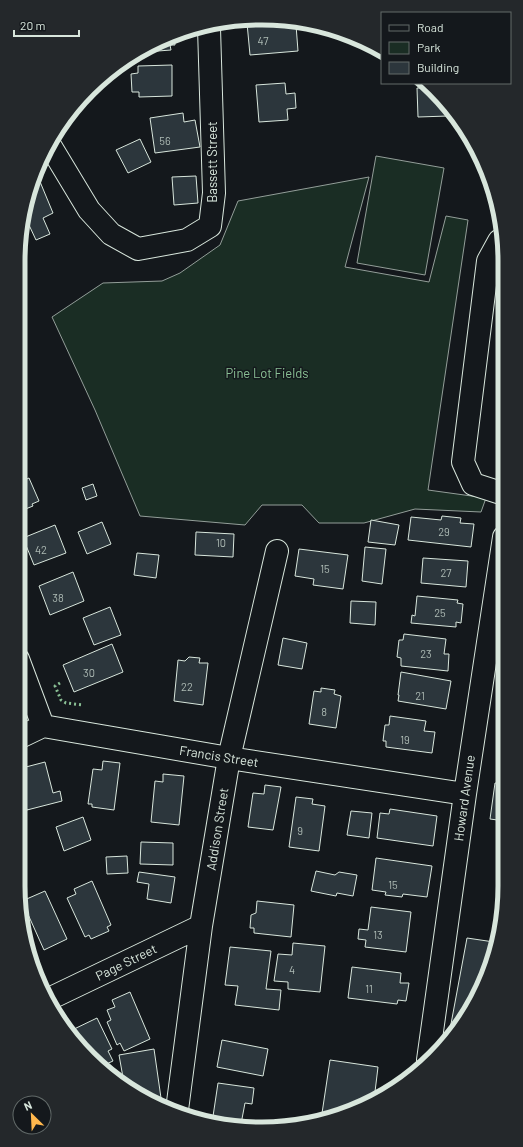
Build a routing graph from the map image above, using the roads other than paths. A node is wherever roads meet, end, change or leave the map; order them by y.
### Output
1 (209, 31) edge
2 (53, 150) edge
3 (497, 245) edge
4 (498, 492) edge
5 (277, 551) dead end
6 (498, 577) edge
7 (25, 678) edge
8 (43, 726) junction
9 (25, 735) edge
10 (229, 758) junction
11 (465, 794) junction
12 (201, 926) junction
13 (53, 997) edge
14 (429, 1053) edge
15 (177, 1106) edge

1 - 2 street, Bassett Street
3 - 4 street
5 - 10 street, Addison Street
6 - 11 street, Howard Avenue
7 - 8 street
8 - 9 street
8 - 10 street, Francis Street
10 - 11 street, Francis Street
10 - 12 street, Addison Street
11 - 14 street, Howard Avenue
12 - 13 street, Page Street
12 - 15 street, Addison Street

